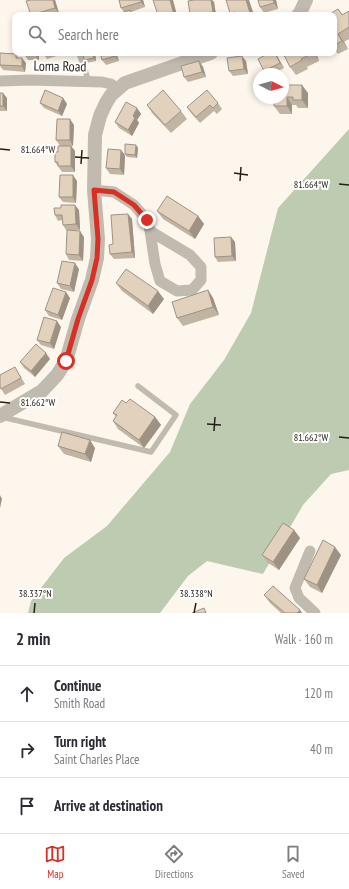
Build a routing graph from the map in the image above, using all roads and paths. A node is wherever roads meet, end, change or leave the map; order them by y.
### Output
1 (306, 0) edge
2 (300, 12) edge
3 (80, 56) edge
4 (202, 56) edge
5 (0, 81) edge
6 (88, 82) junction
7 (117, 89) junction
8 (94, 190) junction
9 (150, 231) junction
10 (138, 386) dead end
11 (2, 413) edge
12 (310, 551) dead end
13 (315, 613) edge

1 - 2 street
3 - 6 lane
4 - 7 street
5 - 6 street, Loma Road
6 - 7 street, Loma Road
7 - 8 street
8 - 9 street
8 - 11 street
9 - 9 street
10 - 11 lane
12 - 13 street

